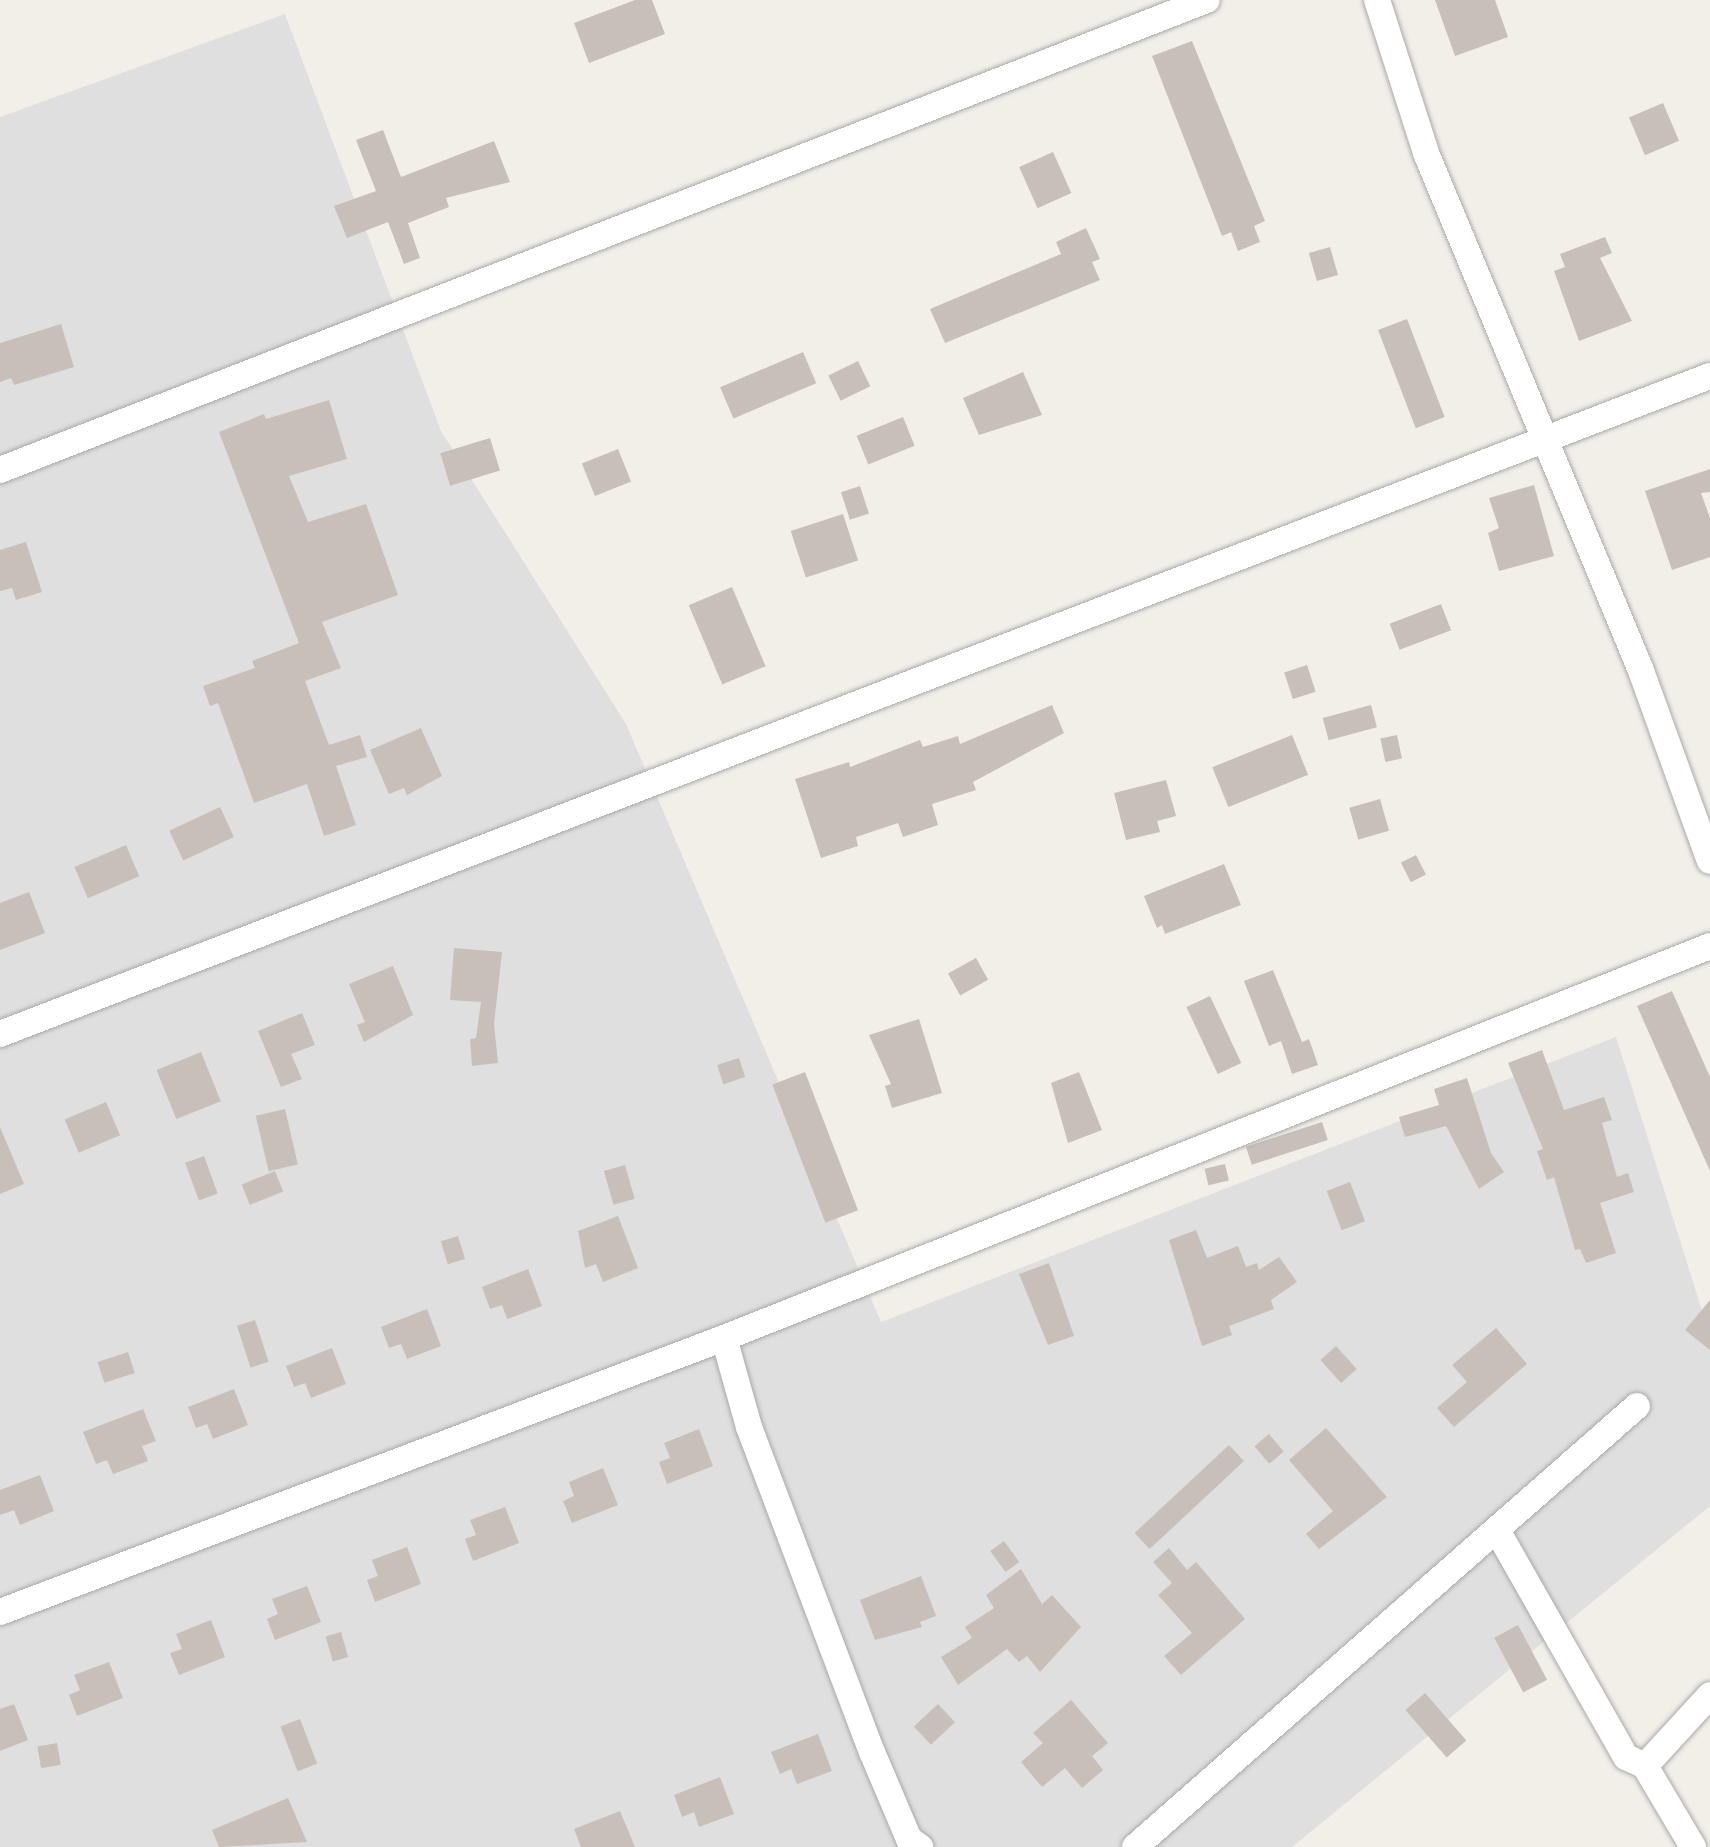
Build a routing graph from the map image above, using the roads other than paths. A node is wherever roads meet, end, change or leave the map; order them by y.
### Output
1 (1207, 0) edge
2 (1377, 0) edge
3 (1710, 376) edge
4 (1545, 443) junction
5 (0, 470) edge
6 (1710, 861) edge
7 (1710, 946) edge
8 (0, 1034) edge
9 (724, 1338) junction
10 (1637, 1406) dead end
11 (1498, 1532) junction
12 (0, 1612) edge
13 (1710, 1695) edge
14 (1645, 1766) junction
15 (906, 1844) edge
16 (1135, 1847) edge
17 (1693, 1847) edge

1 - 5 street
2 - 4 street
3 - 4 street
4 - 6 street
4 - 8 street
7 - 9 street
9 - 12 street
9 - 15 street
10 - 11 street
11 - 14 street
11 - 16 street
13 - 14 street
14 - 17 street

